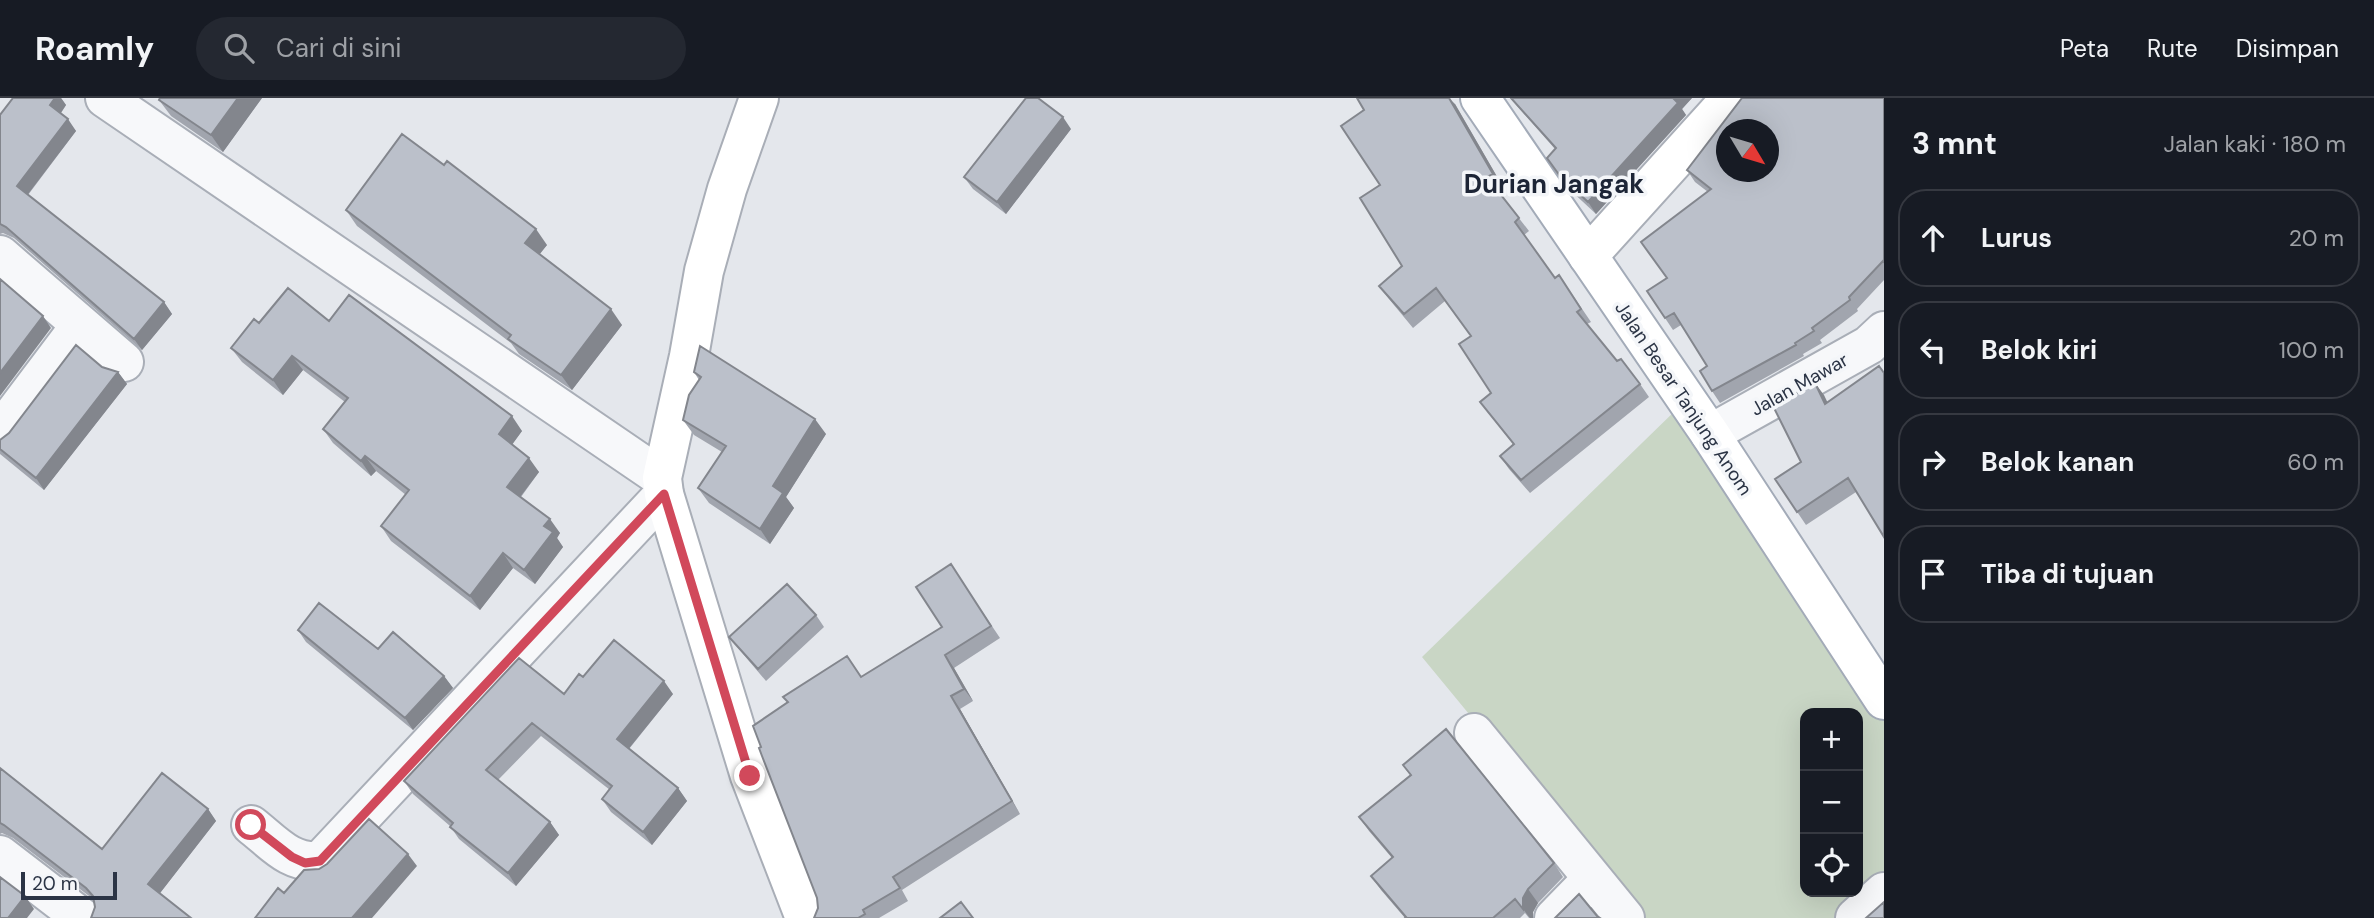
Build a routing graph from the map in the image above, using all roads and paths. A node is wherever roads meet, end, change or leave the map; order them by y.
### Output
1 (105, 98) edge
2 (759, 98) edge
3 (1480, 98) edge
4 (1731, 98) edge
5 (0, 255) edge
6 (1588, 256) junction
7 (80, 326) junction
8 (1884, 331) edge
9 (124, 362) dead end
10 (0, 432) edge
11 (1710, 434) junction
12 (663, 486) junction
13 (1884, 700) edge
14 (1474, 733) dead end
15 (251, 825) dead end
16 (0, 855) edge
17 (1592, 879) junction
18 (1884, 892) edge
19 (82, 918) edge
20 (805, 918) edge
21 (1554, 918) edge
22 (1625, 918) edge
23 (1855, 918) edge

1 - 12 street
2 - 12 main road
3 - 6 main road, Jalan Besar Tanjung Anom
4 - 6 main road
5 - 7 street
6 - 11 main road, Jalan Besar Tanjung Anom
7 - 9 street
7 - 10 street
8 - 11 street, Jalan Mawar
11 - 13 main road, Jalan Besar Tanjung Anom
12 - 15 street
12 - 20 main road
14 - 17 street
16 - 19 street
17 - 21 street
17 - 22 street
18 - 23 street

